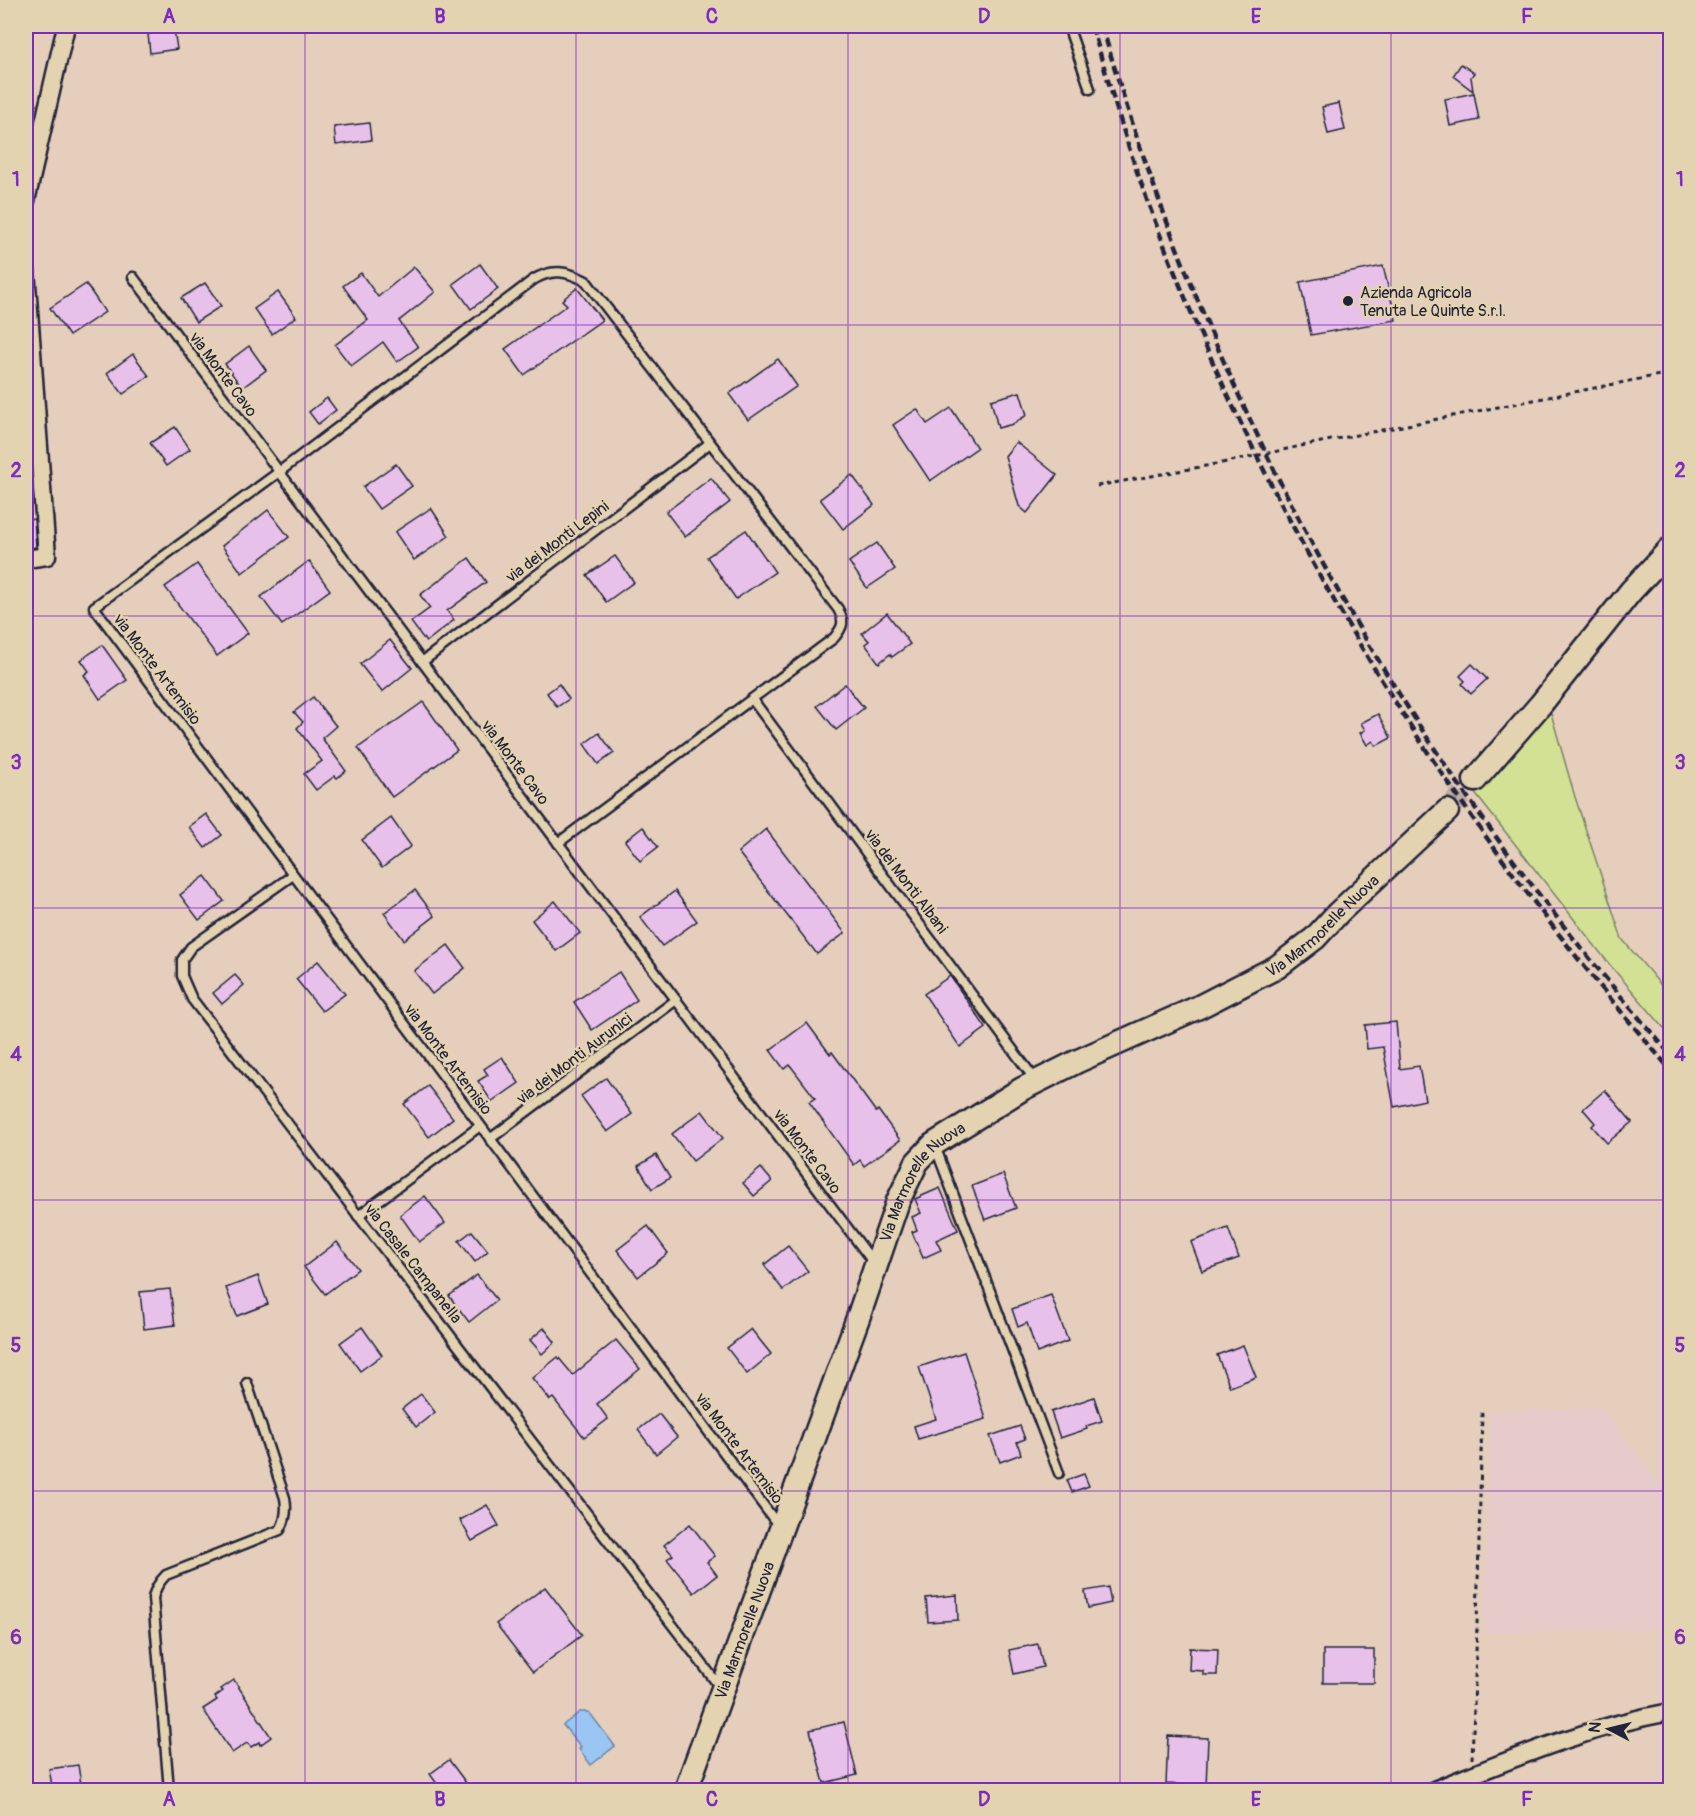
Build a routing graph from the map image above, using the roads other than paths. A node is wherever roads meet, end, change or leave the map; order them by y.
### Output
1 (66, 26) edge
2 (1068, 26) edge
3 (1090, 89) dead end
4 (26, 201) edge
5 (26, 270) edge
6 (133, 277) dead end
7 (710, 443) junction
8 (279, 472) junction
9 (1671, 549) edge
10 (26, 559) edge
11 (422, 662) junction
12 (752, 699) junction
13 (1475, 780) tunnel mouth
14 (1447, 811) tunnel mouth
15 (558, 843) junction
16 (293, 875) junction
17 (676, 1000) junction
18 (1037, 1082) junction
19 (480, 1126) junction
20 (490, 1139) junction
21 (934, 1144) junction
22 (358, 1216) junction
23 (876, 1266) junction
24 (247, 1383) dead end
25 (1059, 1473) dead end
26 (780, 1528) junction
27 (722, 1689) junction
28 (1671, 1713) edge
29 (169, 1791) edge
30 (686, 1791) edge
31 (1434, 1791) edge

1 - 4 street
2 - 3 lane
5 - 10 street
6 - 8 lane, via Monte Cavo
7 - 8 lane
7 - 11 lane, via dei Monti Lepini
7 - 12 lane
8 - 11 lane, via Monte Cavo
8 - 16 lane, via Monte Artemisio
9 - 13 street
11 - 15 lane, via Monte Cavo
12 - 15 lane
12 - 18 lane, via dei Monti Albani
14 - 18 street, Via Marmorelle Nuova
15 - 17 lane, via Monte Cavo
16 - 19 lane, via Monte Artemisio
16 - 22 lane, via Casale Campanella
17 - 20 lane, via dei Monti Aurunici
17 - 23 lane, via Monte Cavo
18 - 21 street, Via Marmorelle Nuova
19 - 20 lane, via Monte Artemisio
19 - 22 lane
20 - 26 lane, via Monte Artemisio
21 - 23 street, Via Marmorelle Nuova
21 - 25 lane
22 - 27 lane, via Casale Campanella
23 - 26 street, Via Marmorelle Nuova
24 - 29 lane
26 - 27 street, Via Marmorelle Nuova
27 - 30 street, Via Marmorelle Nuova
28 - 31 street

